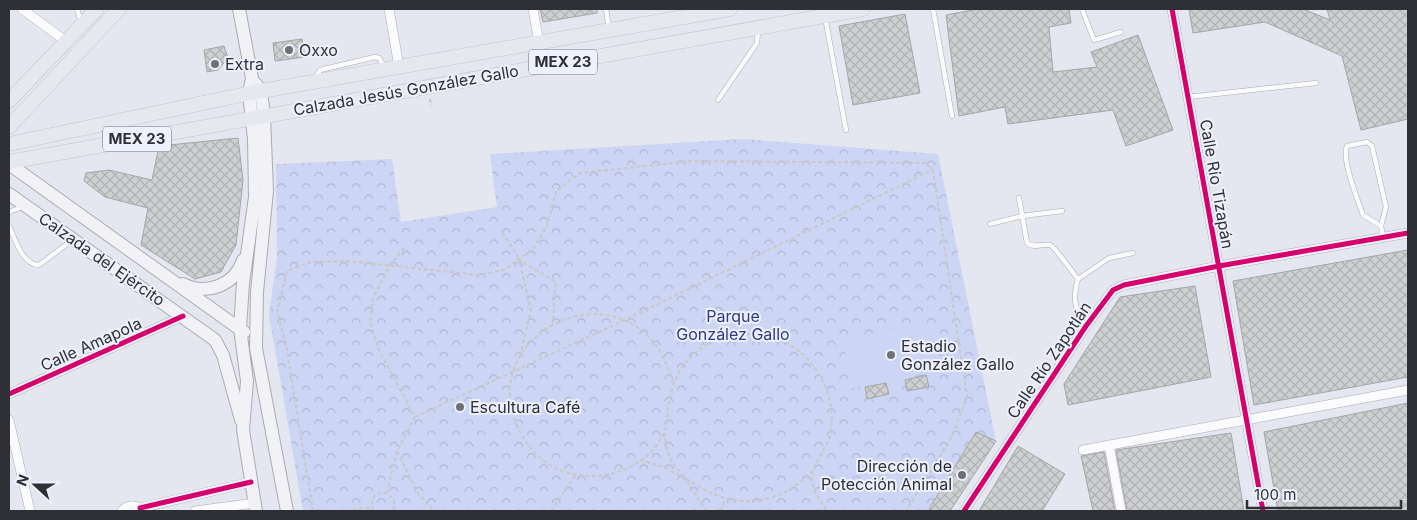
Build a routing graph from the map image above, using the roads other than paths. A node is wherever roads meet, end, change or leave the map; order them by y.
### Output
1 (22, 9) edge
2 (77, 9) edge
3 (98, 9) edge
4 (119, 9) edge
5 (239, 9) edge
6 (389, 9) edge
7 (533, 9) edge
8 (606, 9) edge
9 (730, 9) edge
10 (863, 9) edge
11 (933, 9) edge
12 (1082, 9) edge
13 (1172, 9) edge
14 (714, 10) edge
15 (677, 13) edge
16 (824, 16) junction
17 (82, 25) junction
18 (759, 27) junction
19 (609, 30) junction
20 (1121, 32) dead end
21 (66, 42) junction
22 (539, 43) junction
23 (393, 68) junction
24 (1316, 83) dead end
25 (255, 92) junction
26 (1188, 97) junction
27 (718, 100) dead end
28 (9, 101) edge
29 (952, 116) dead end
30 (258, 117) junction
31 (9, 127) edge
32 (846, 130) dead end
33 (9, 144) edge
34 (9, 163) edge
35 (9, 194) edge
36 (1019, 198) dead end
37 (26, 206) junction
38 (1062, 211) dead end
39 (9, 212) edge
40 (1022, 216) junction
41 (990, 224) dead end
42 (9, 226) edge
43 (1381, 226) junction
44 (1408, 233) edge
45 (1384, 237) junction
46 (73, 239) junction
47 (249, 241) junction
48 (1133, 253) dead end
49 (1219, 266) junction
50 (155, 269) junction
51 (1078, 279) junction
52 (183, 316) junction
53 (1086, 326) junction
54 (240, 328) junction
55 (256, 348) junction
56 (1408, 390) edge
57 (9, 394) edge
58 (9, 420) edge
59 (1247, 420) junction
60 (243, 430) junction
61 (1109, 445) junction
62 (1083, 450) dead end
63 (251, 482) junction
64 (218, 490) junction
65 (256, 507) edge
66 (222, 508) junction
67 (141, 510) edge
68 (1121, 510) dead end
69 (30, 511) edge
70 (122, 511) edge
71 (195, 511) edge
72 (287, 511) edge
73 (964, 511) edge
74 (1263, 511) edge

1 - 21 street
2 - 17 lane
3 - 17 main road
4 - 31 main road
5 - 25 main road
6 - 23 street
7 - 22 street
8 - 19 lane
9 - 14 main road, Calzada Jesús González Gallo / MEX 23
10 - 16 main road, Calzada Jesús González Gallo / MEX 23
11 - 29 lane
12 - 20 lane
13 - 26 street, Calle Río Tizapán
14 - 15 main road, Calzada Jesús González Gallo / MEX 23
15 - 19 main road, Calzada Jesús González Gallo / MEX 23
16 - 18 main road, Calzada Jesús González Gallo / MEX 23
16 - 32 lane
17 - 21 main road
18 - 27 lane
18 - 30 main road, Calzada Jesús González Gallo / MEX 23
19 - 22 main road, Calzada Jesús González Gallo / MEX 23
21 - 28 main road
22 - 23 main road, Calzada Jesús González Gallo / MEX 23
23 - 25 main road, Calzada Jesús González Gallo / MEX 23
24 - 26 lane
25 - 30 main road
25 - 33 main road, Calzada Jesús González Gallo / MEX 23
26 - 49 street, Calle Río Tizapán
30 - 34 main road, Calzada Jesús González Gallo / MEX 23
30 - 47 main road
30 - 55 main road
34 - 50 main road, Calzada del Ejército
35 - 37 main road, Calzada del Ejército
36 - 40 lane
37 - 39 lane
37 - 46 main road, Calzada del Ejército
38 - 40 lane
40 - 41 lane
40 - 51 lane
42 - 46 lane
43 - 43 lane
43 - 45 lane
44 - 45 street, Calle Río Zapotlán
45 - 49 street, Calle Río Zapotlán
46 - 52 main road, Calzada del Ejército
47 - 50 main road
47 - 54 main road
48 - 51 lane
49 - 53 street, Calle Río Zapotlán
49 - 59 street, Calle Río Tizapán
50 - 54 main road, Calzada del Ejército
51 - 53 lane
52 - 57 street, Calle Amapola
52 - 60 main road, Calzada del Ejército
53 - 73 street, Calle Río Zapotlán
54 - 55 main road, Calzada del Ejército
54 - 60 main road
55 - 72 main road
56 - 59 street
58 - 69 street
59 - 61 street
59 - 74 street, Calle Río Tizapán
60 - 63 main road
61 - 62 street
61 - 68 street
63 - 64 street
63 - 65 main road
64 - 66 street
64 - 67 street
65 - 66 street
66 - 71 street
67 - 70 street

